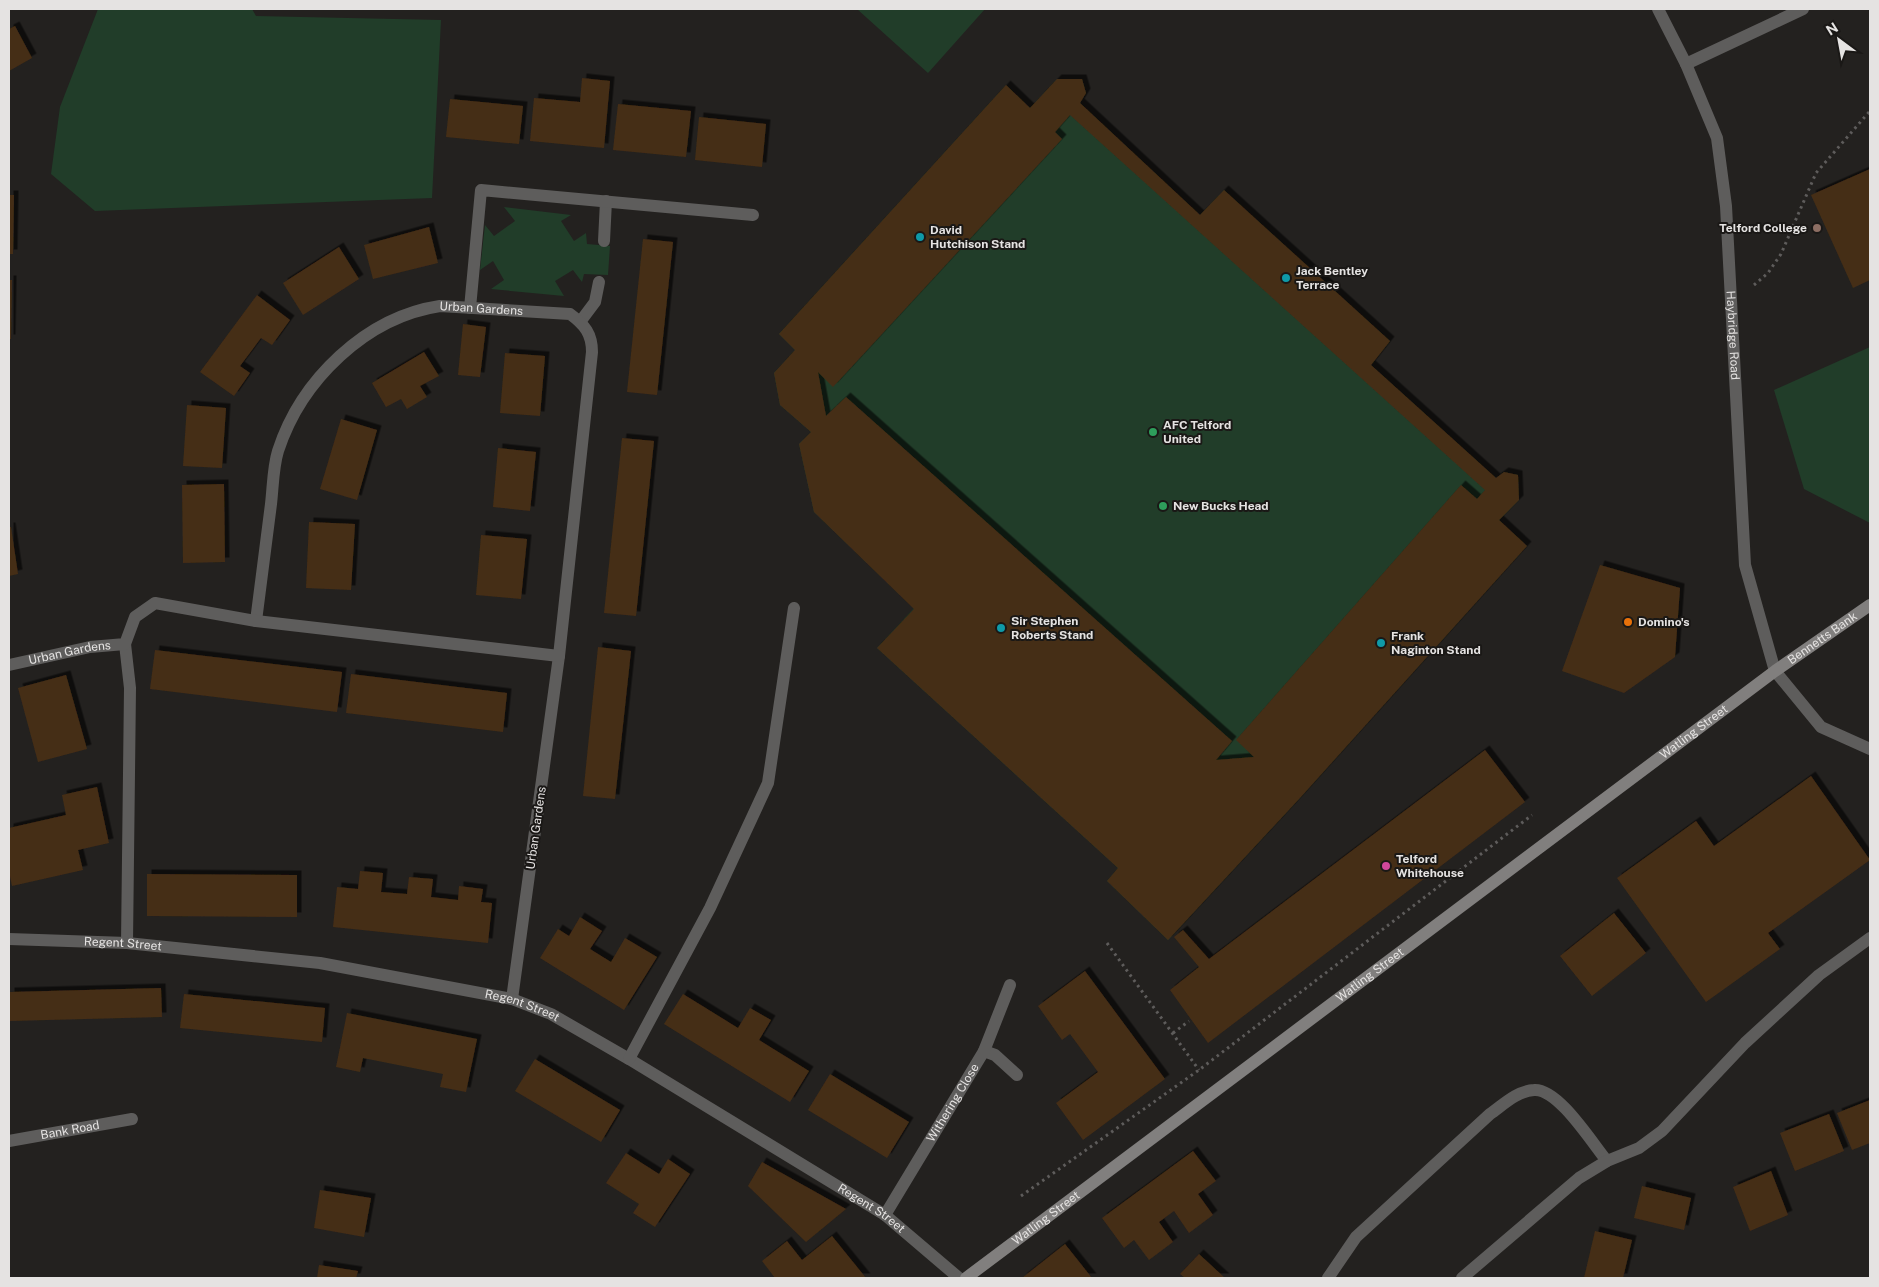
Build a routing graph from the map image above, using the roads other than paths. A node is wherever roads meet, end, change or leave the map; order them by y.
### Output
1 (1658, 9) edge
2 (1803, 9) edge
3 (1686, 64) junction
4 (606, 201) junction
5 (753, 214) dead end
6 (604, 241) dead end
7 (599, 282) dead end
8 (470, 308) junction
9 (580, 322) junction
10 (1870, 605) edge
11 (794, 608) dead end
12 (256, 621) junction
13 (124, 644) junction
14 (559, 656) junction
15 (9, 665) edge
16 (1775, 671) junction
17 (1870, 749) edge
18 (1870, 938) edge
19 (9, 939) edge
20 (127, 943) junction
21 (1010, 985) dead end
22 (512, 999) junction
23 (984, 1051) junction
24 (629, 1058) junction
25 (1017, 1074) dead end
26 (132, 1119) dead end
27 (9, 1141) edge
28 (1607, 1161) junction
29 (885, 1215) junction
30 (959, 1278) edge
31 (966, 1278) edge
32 (1328, 1278) edge
33 (1462, 1278) edge

1 - 3 street, Haybridge Road
2 - 3 street
3 - 16 street, Haybridge Road
4 - 5 street
4 - 6 street
4 - 8 street
7 - 9 street
8 - 9 street, Urban Gardens
8 - 12 street, Urban Gardens
9 - 14 street, Urban Gardens
10 - 16 main road, Bennetts Bank
11 - 24 street
12 - 13 street, Urban Gardens
12 - 14 street, Urban Gardens
13 - 15 street, Urban Gardens
13 - 20 street
14 - 22 street, Urban Gardens
16 - 17 street
16 - 31 main road, Watling Street
18 - 28 street
19 - 20 street, Regent Street
20 - 22 street, Regent Street
21 - 23 street, Withering Close
22 - 24 street, Regent Street
23 - 25 street
23 - 29 street, Withering Close
24 - 29 street, Regent Street
26 - 27 street, Bank Road
28 - 32 street
28 - 33 street
29 - 30 street, Regent Street

